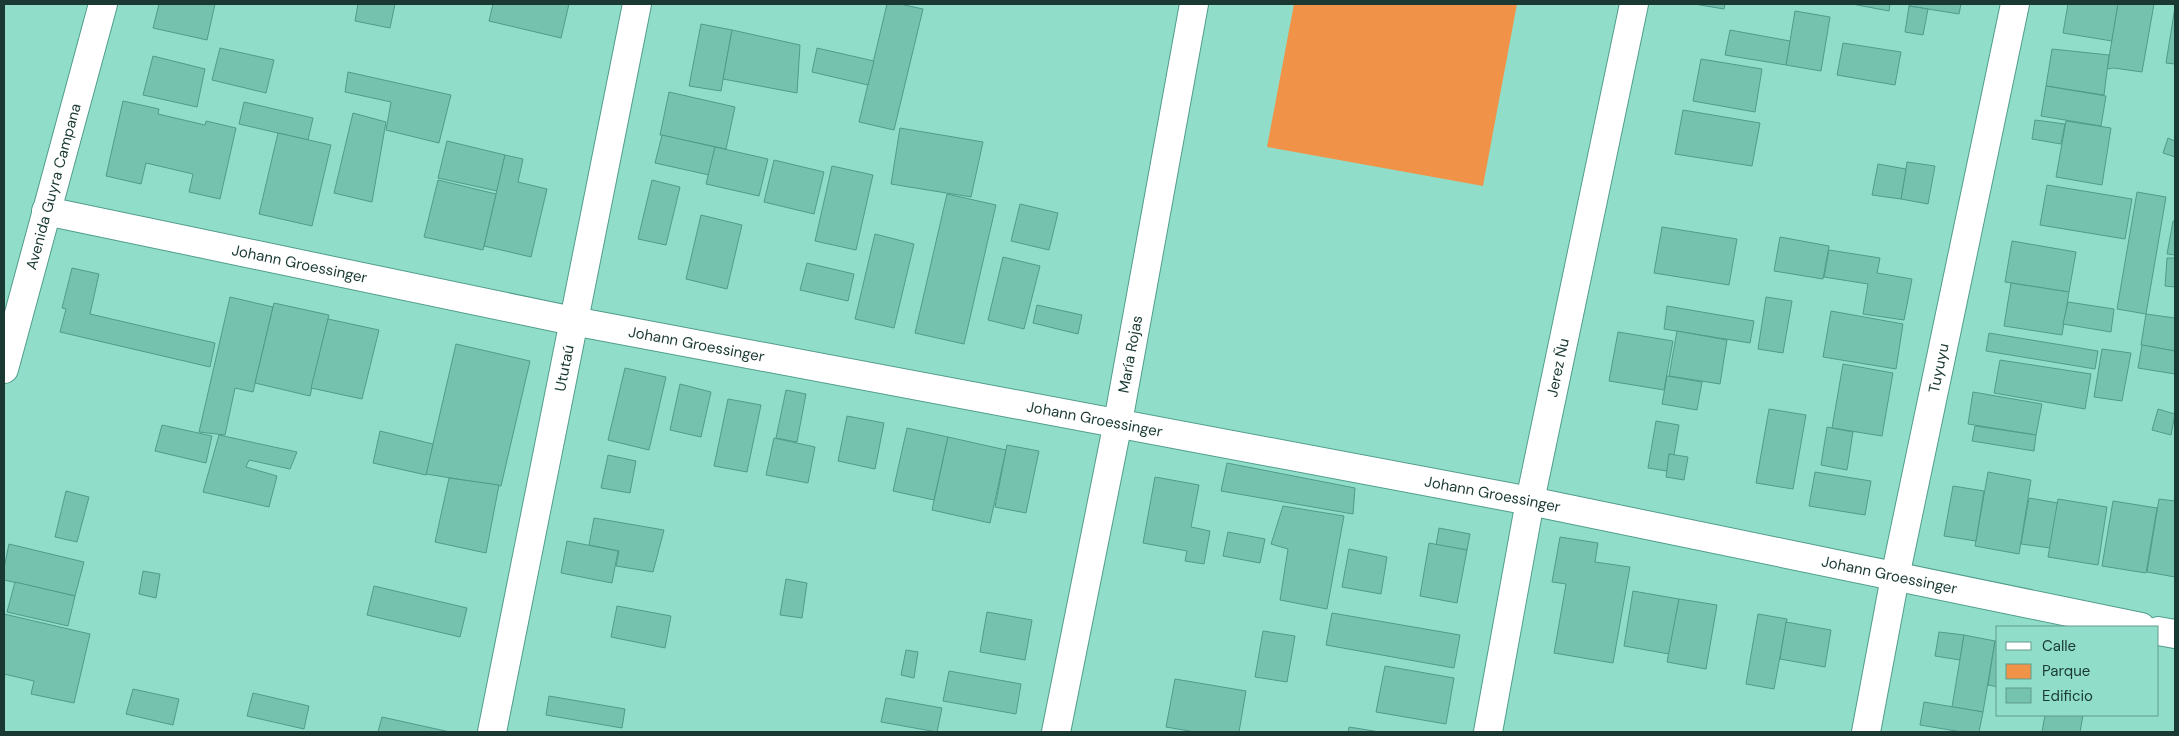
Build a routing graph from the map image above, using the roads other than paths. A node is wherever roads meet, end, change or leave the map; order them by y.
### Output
1 (102, 4) edge
2 (637, 4) edge
3 (1194, 4) edge
4 (1634, 4) edge
5 (2015, 4) edge
6 (46, 211) junction
7 (573, 321) junction
8 (4, 369) edge
9 (1118, 422) junction
10 (1530, 501) junction
11 (1895, 577) junction
12 (2136, 626) edge
13 (2159, 631) edge
14 (2175, 634) edge
15 (492, 732) edge
16 (1056, 732) edge
17 (1488, 732) edge
18 (1866, 732) edge

1 - 6 street, Avenida Guyra Campana
2 - 7 street, Ututaú
3 - 9 street, María Rojas
4 - 10 street, Jerez Ñu
5 - 11 street, Tuyuyu
6 - 7 street, Johann Groessinger
6 - 8 street, Avenida Guyra Campana
7 - 9 street, Johann Groessinger
7 - 15 street, Ututaú
9 - 10 street, Johann Groessinger
9 - 16 street, María Rojas
10 - 11 street, Johann Groessinger
10 - 17 street, Jerez Ñu
11 - 12 street, Johann Groessinger
11 - 18 street, Tuyuyu
13 - 14 street

